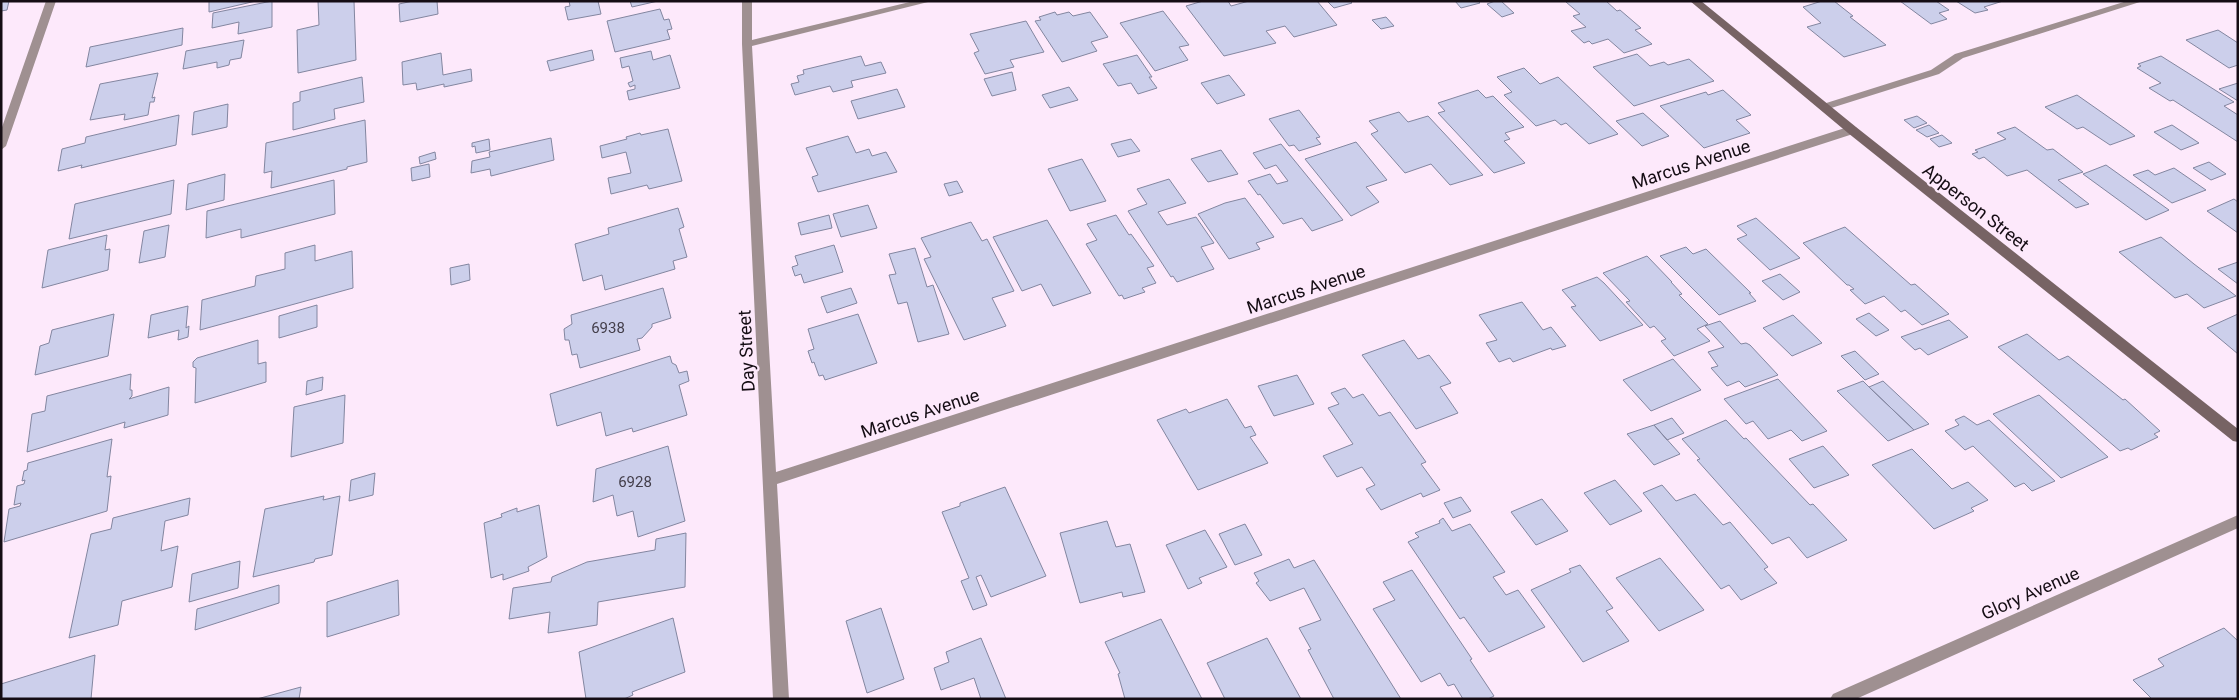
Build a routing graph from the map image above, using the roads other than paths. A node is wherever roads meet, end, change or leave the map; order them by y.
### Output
1 (51, 1) edge
2 (746, 1) edge
3 (928, 1) edge
4 (1694, 1) edge
5 (2138, 1) edge
6 (747, 44) junction
7 (1824, 107) junction
8 (1852, 130) junction
9 (1, 146) edge
10 (2238, 437) edge
11 (770, 480) junction
12 (2238, 521) edge
13 (781, 699) edge
14 (1838, 699) edge

1 - 9 street
2 - 6 street, Day Street
3 - 6 street
4 - 7 street, Apperson Street
5 - 7 street
6 - 11 street, Day Street
7 - 8 street, Apperson Street
8 - 10 street, Apperson Street
8 - 11 street, Marcus Avenue
11 - 13 street, Day Street
12 - 14 street, Glory Avenue

